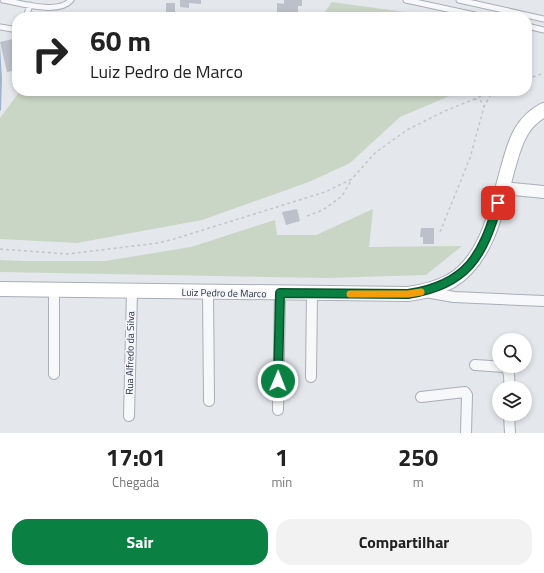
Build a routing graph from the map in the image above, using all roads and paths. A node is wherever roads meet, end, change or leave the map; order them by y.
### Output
1 (3, 0) edge
2 (71, 0) edge
3 (406, 0) edge
4 (459, 0) edge
5 (30, 5) junction
6 (28, 12) edge
7 (461, 12) edge
8 (513, 12) edge
9 (532, 16) edge
10 (544, 19) edge
11 (0, 27) edge
12 (532, 27) edge
13 (12, 29) edge
14 (544, 30) edge
15 (544, 73) edge
16 (532, 77) edge
17 (481, 96) edge
18 (490, 96) edge
19 (474, 99) junction
20 (484, 107) junction
21 (544, 110) edge
22 (352, 178) junction
23 (502, 188) junction
24 (544, 192) edge
25 (307, 216) dead end
26 (440, 232) dead end
27 (0, 249) edge
28 (0, 289) edge
29 (54, 290) junction
30 (132, 291) junction
31 (208, 292) junction
32 (423, 292) junction
33 (280, 293) junction
34 (312, 294) junction
35 (544, 301) edge
36 (475, 365) dead end
37 (54, 374) dead end
38 (311, 377) dead end
39 (509, 381) edge
40 (421, 396) dead end
41 (209, 401) dead end
42 (278, 410) dead end
43 (129, 416) dead end
44 (509, 421) edge
45 (466, 433) edge
46 (510, 433) edge

1 - 5 lane
2 - 5 lane
3 - 7 lane
4 - 8 lane
5 - 6 lane
9 - 10 lane
11 - 13 lane
12 - 14 lane
15 - 16 path
17 - 19 path
18 - 20 path
19 - 20 path
19 - 22 path
20 - 26 path
21 - 23 main road
22 - 25 path
22 - 27 path
23 - 24 street
23 - 32 main road
28 - 29 main road, Luiz Pedro de Marco
29 - 30 main road, Luiz Pedro de Marco
29 - 37 street
30 - 31 main road, Luiz Pedro de Marco
30 - 43 street, Rua Alfredo da Silva
31 - 33 main road, Luiz Pedro de Marco
31 - 41 street
32 - 34 main road, Luiz Pedro de Marco
32 - 35 street, Luiz Pedro de Marco
33 - 34 main road, Luiz Pedro de Marco
33 - 42 street
34 - 38 street
36 - 39 street
40 - 45 street
44 - 46 street

